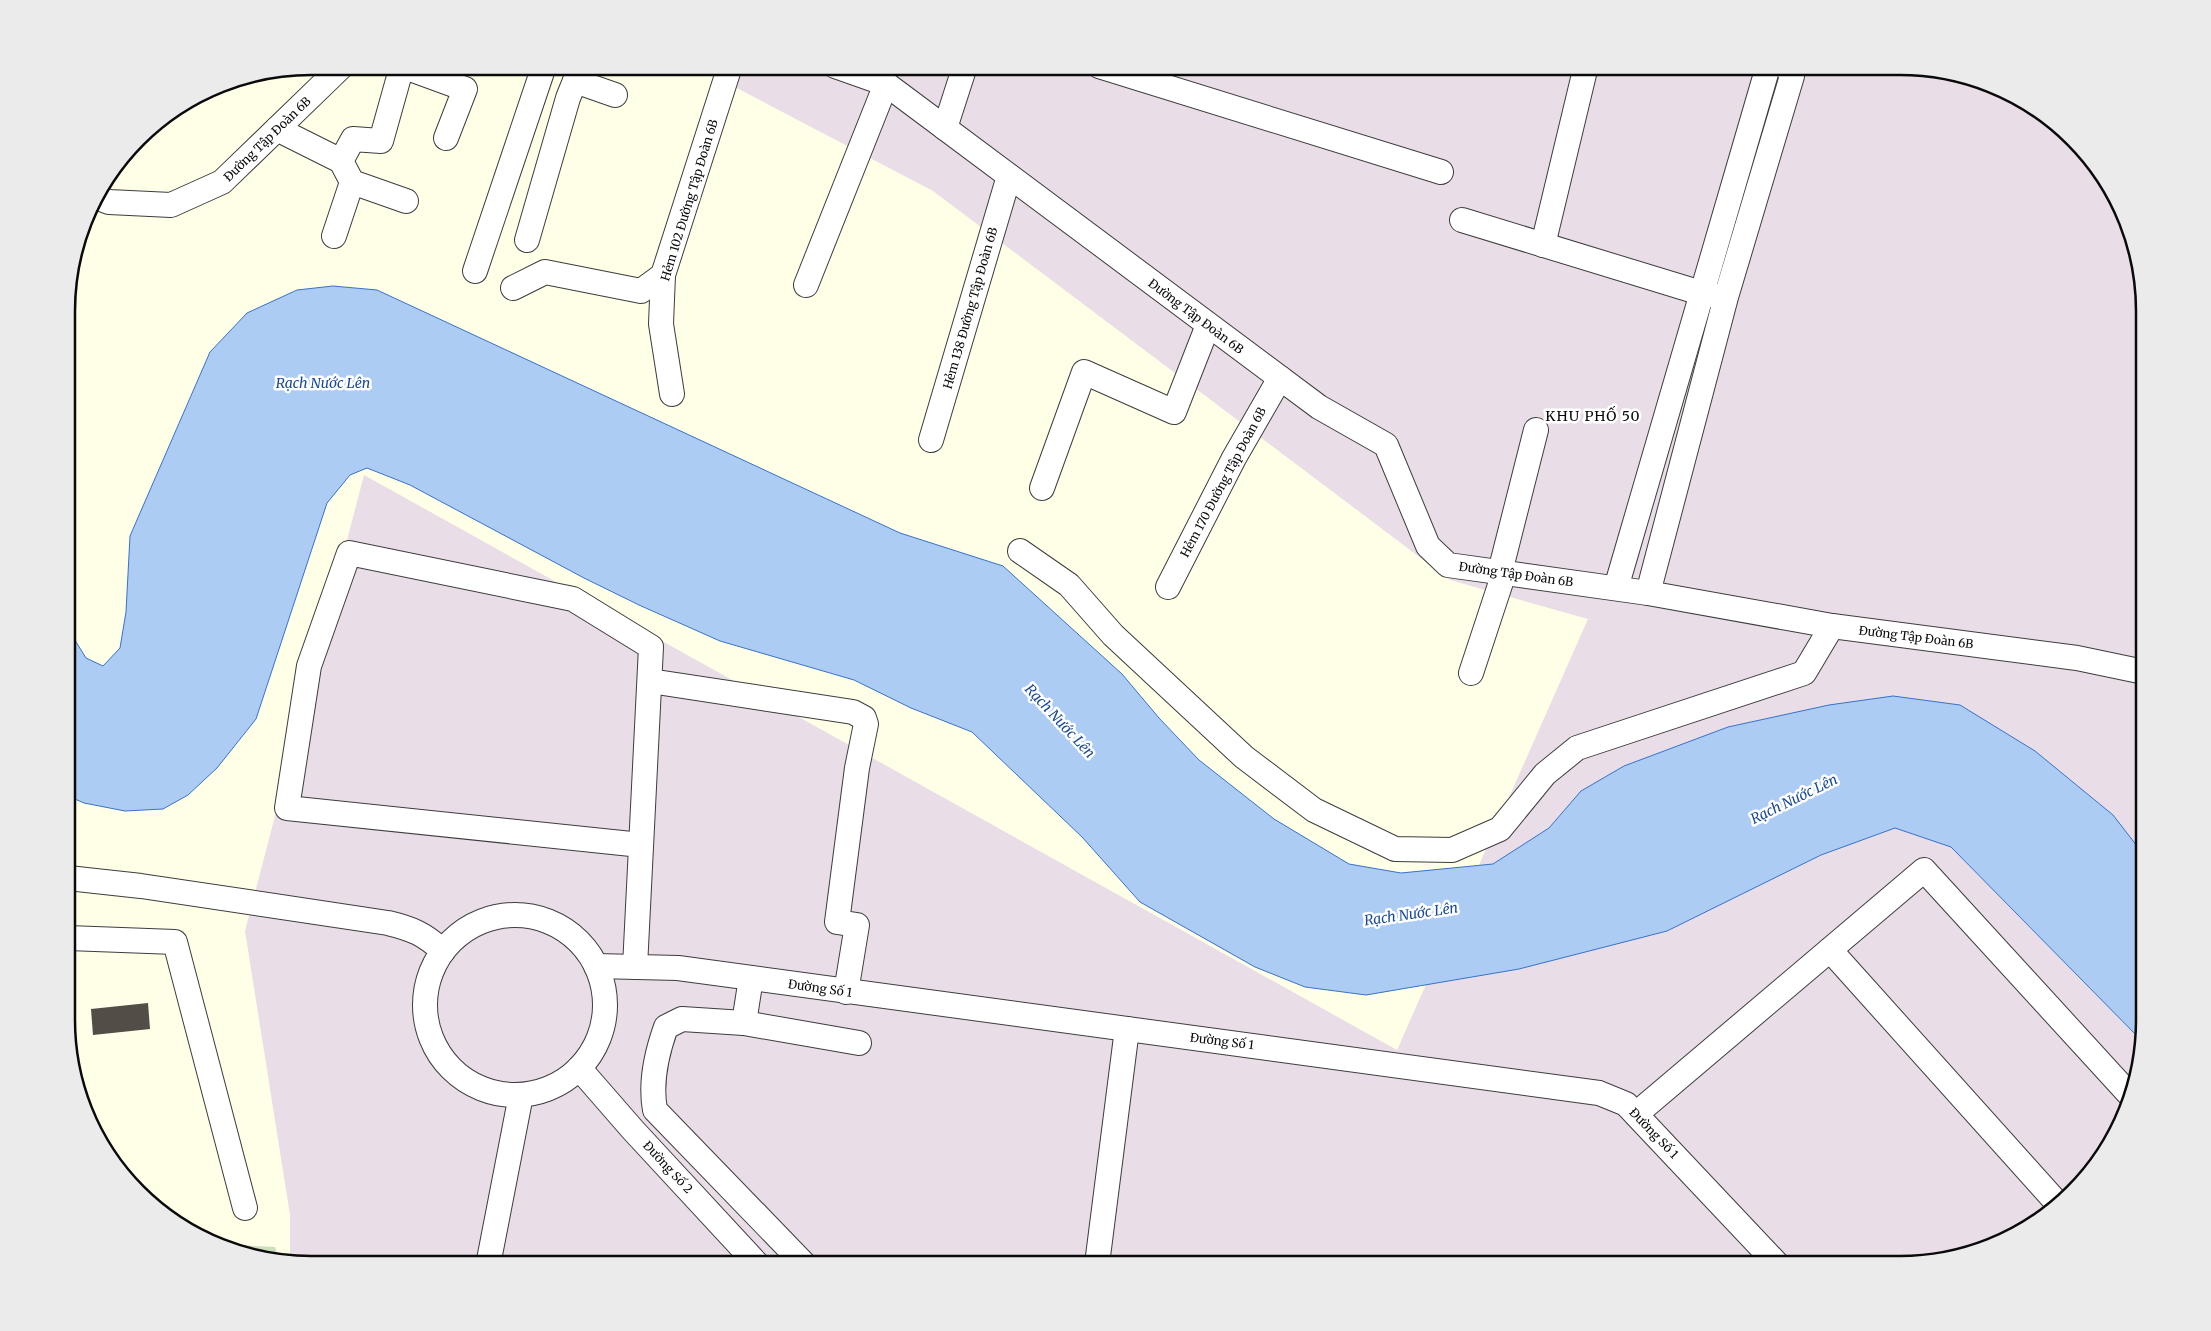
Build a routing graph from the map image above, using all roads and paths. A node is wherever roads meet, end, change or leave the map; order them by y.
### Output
1 (333, 75) edge
2 (399, 75) edge
3 (427, 75) edge
4 (541, 75) edge
5 (578, 75) edge
6 (580, 75) edge
7 (727, 75) edge
8 (860, 75) edge
9 (963, 75) edge
10 (1128, 75) edge
11 (1584, 75) edge
12 (1765, 75) edge
13 (1791, 75) edge
14 (886, 84) junction
15 (615, 95) dead end
16 (945, 128) junction
17 (277, 129) junction
18 (446, 138) dead end
19 (341, 161) junction
20 (1441, 172) dead end
21 (1008, 176) junction
22 (352, 182) junction
23 (103, 200) edge
24 (406, 201) dead end
25 (1462, 220) dead end
26 (334, 236) dead end
27 (527, 240) dead end
28 (1544, 245) junction
29 (475, 270) dead end
30 (663, 275) junction
31 (806, 285) dead end
32 (513, 288) dead end
33 (1701, 293) junction
34 (1726, 297) junction
35 (1208, 325) junction
36 (1280, 378) junction
37 (672, 394) dead end
38 (1536, 430) dead end
39 (931, 440) dead end
40 (1042, 488) dead end
41 (1020, 552) dead end
42 (1502, 572) junction
43 (1168, 587) dead end
44 (1616, 588) junction
45 (1648, 593) junction
46 (1832, 626) junction
47 (2136, 670) edge
48 (1471, 673) dead end
49 (650, 681) junction
50 (641, 845) junction
51 (75, 879) edge
52 (75, 938) edge
53 (1830, 950) junction
54 (443, 951) junction
55 (596, 966) junction
56 (635, 967) junction
57 (751, 978) junction
58 (846, 992) junction
59 (744, 1023) junction
60 (1127, 1029) junction
61 (859, 1043) dead end
62 (579, 1068) junction
63 (2125, 1089) edge
64 (521, 1095) junction
65 (1636, 1114) junction
66 (2054, 1199) edge
67 (245, 1208) dead end
68 (490, 1256) edge
69 (750, 1256) edge
70 (795, 1256) edge
71 (1098, 1256) edge
72 (1769, 1256) edge

1 - 17 street, Đường Tập Đoàn 6B
2 - 19 street
3 - 18 street
4 - 29 street
5 - 27 street
6 - 15 street
7 - 30 street, Hẻm 102 Đường Tập Đoàn 6B
8 - 14 street, Đường Tập Đoàn 6B
9 - 16 street
10 - 20 street
11 - 28 street
12 - 33 street
13 - 34 street
14 - 16 street, Đường Tập Đoàn 6B
14 - 31 street
16 - 21 street, Đường Tập Đoàn 6B
17 - 19 street
17 - 23 street, Đường Tập Đoàn 6B
19 - 22 street
21 - 35 street, Đường Tập Đoàn 6B
21 - 39 street, Hẻm 138 Đường Tập Đoàn 6B
22 - 24 street
22 - 26 street
25 - 28 street
28 - 33 street
30 - 32 street
30 - 37 street, Hẻm 102 Đường Tập Đoàn 6B
33 - 34 street
33 - 44 street
34 - 45 street
35 - 36 street, Đường Tập Đoàn 6B
35 - 40 street
36 - 42 street, Đường Tập Đoàn 6B
36 - 43 street, Hẻm 170 Đường Tập Đoàn 6B
38 - 42 street
41 - 46 street
42 - 44 street, Đường Tập Đoàn 6B
42 - 48 street
44 - 45 street, Đường Tập Đoàn 6B
45 - 46 street, Đường Tập Đoàn 6B
46 - 47 street, Đường Tập Đoàn 6B
49 - 50 street
49 - 50 street
49 - 58 street
50 - 56 street
51 - 54 street
52 - 67 street
53 - 63 street
53 - 65 street
53 - 66 street
54 - 55 street
54 - 64 street
55 - 56 street, Đường Số 1
55 - 62 street
56 - 57 street, Đường Số 1
57 - 58 street, Đường Số 1
57 - 59 street
58 - 60 street, Đường Số 1
59 - 61 street
59 - 70 street
60 - 65 street, Đường Số 1
60 - 71 street
62 - 64 street
62 - 69 street, Đường Số 2
64 - 68 street
65 - 72 street, Đường Số 1

